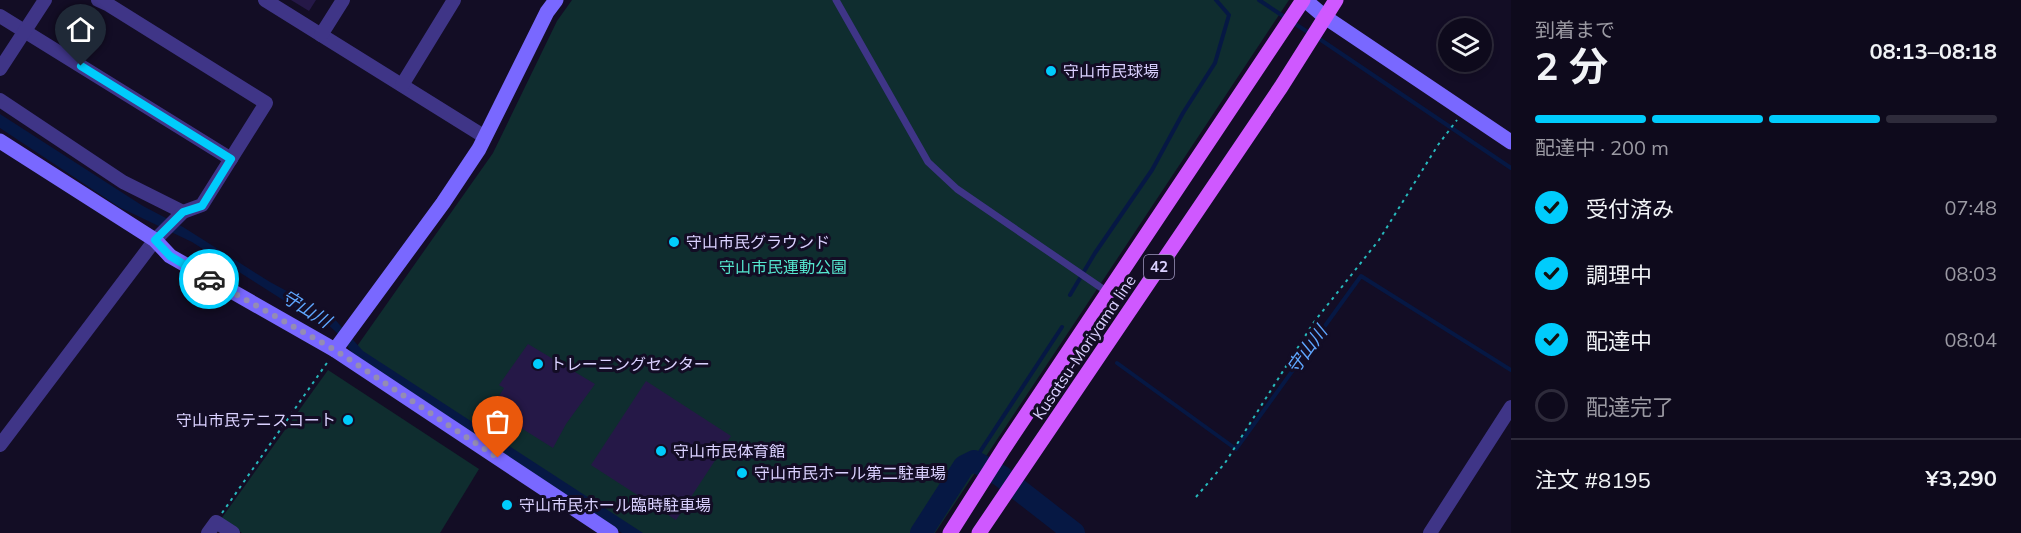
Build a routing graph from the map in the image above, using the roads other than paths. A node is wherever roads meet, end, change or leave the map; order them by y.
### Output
1 (45, 0) edge
2 (98, 0) edge
3 (265, 0) edge
4 (343, 0) edge
5 (454, 0) edge
6 (556, 0) edge
7 (836, 0) edge
8 (1304, 0) edge
9 (1336, 0) edge
10 (0, 16) edge
11 (1325, 17) junction
12 (25, 31) junction
13 (321, 35) junction
14 (0, 69) edge
15 (402, 85) junction
16 (0, 100) edge
17 (485, 137) junction
18 (0, 141) edge
19 (1511, 142) edge
20 (231, 159) junction
21 (183, 212) junction
22 (155, 240) junction
23 (1103, 289) dead end
24 (335, 350) junction
25 (1511, 407) edge
26 (0, 445) edge
27 (212, 527) edge
28 (232, 533) edge
29 (611, 533) edge
30 (950, 533) edge
31 (980, 533) edge
32 (1430, 533) edge

1 - 12 street
2 - 20 street
3 - 13 street
4 - 13 street
5 - 15 street
6 - 17 street
7 - 23 lane
8 - 11 street
8 - 30 main road, Kusatsu-Moriyama line / 42
9 - 11 main road, Kusatsu-Moriyama line / 42
10 - 12 street
11 - 19 street
11 - 31 main road, Kusatsu-Moriyama line / 42
12 - 14 street
12 - 20 street
13 - 15 street
15 - 17 street
16 - 21 street
17 - 24 street
18 - 22 street
20 - 21 street
21 - 22 street
22 - 24 street
22 - 26 street
24 - 29 street
25 - 32 street
27 - 28 street

